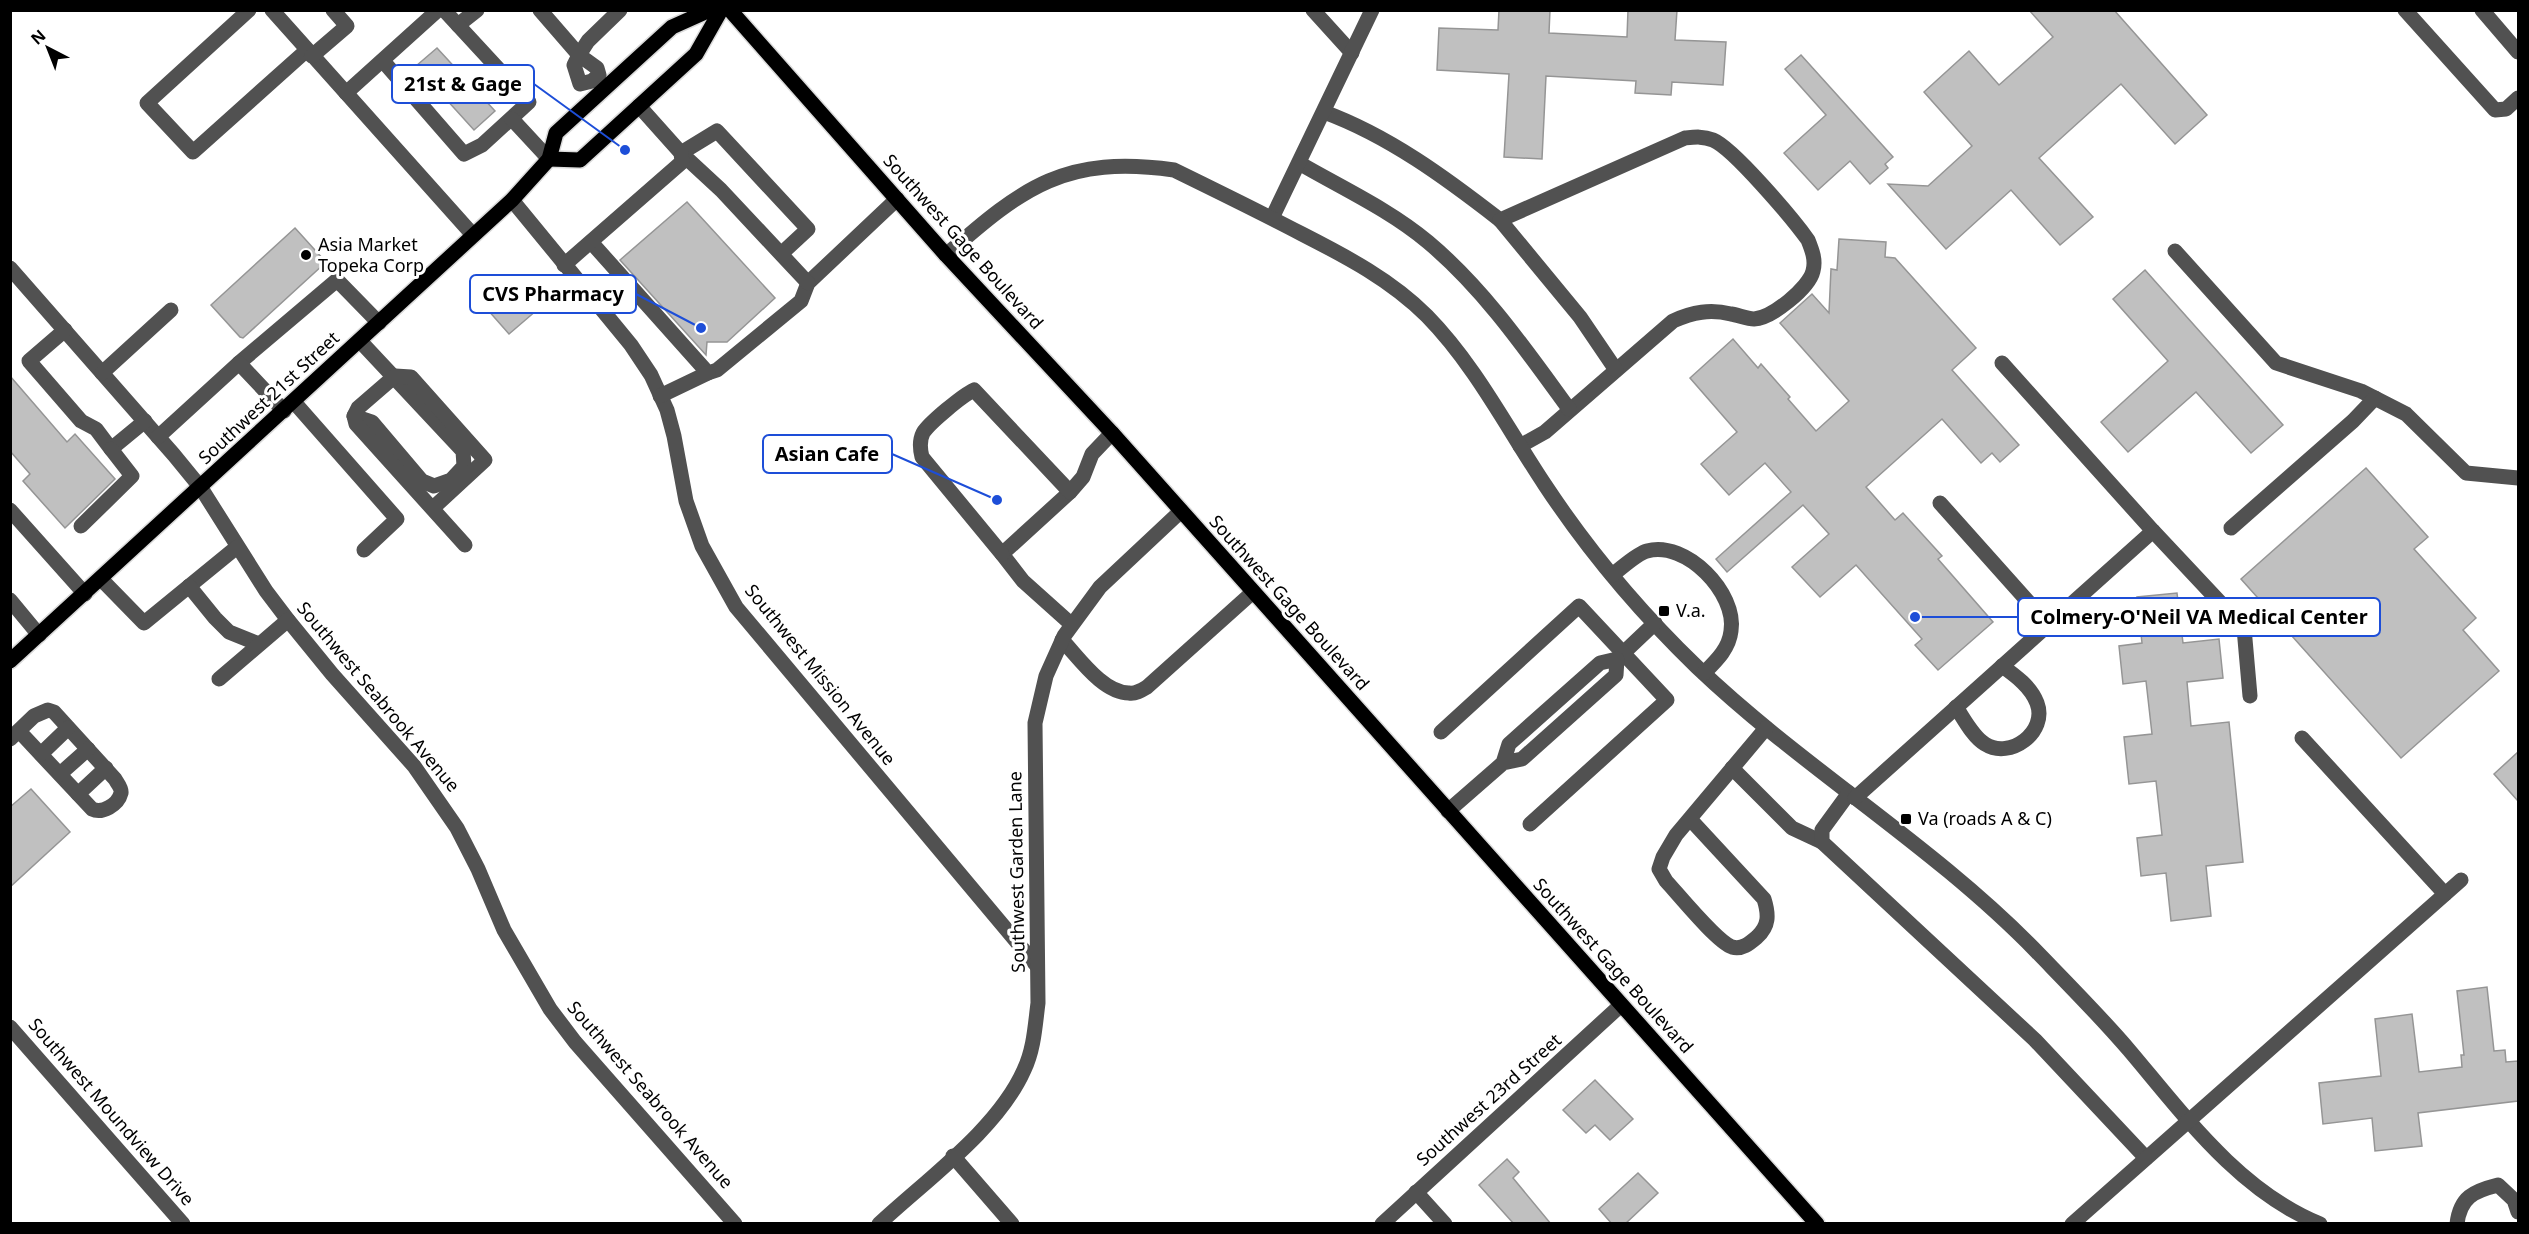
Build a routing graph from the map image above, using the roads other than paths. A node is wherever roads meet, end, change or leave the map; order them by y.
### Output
1 (249, 10) edge
2 (272, 10) edge
3 (333, 10) edge
4 (438, 10) edge
5 (444, 10) edge
6 (477, 10) edge
7 (540, 10) edge
8 (620, 10) edge
9 (710, 10) edge
10 (721, 10) edge
11 (730, 10) edge
12 (1313, 10) edge
13 (1372, 10) edge
14 (2405, 10) edge
15 (2482, 10) edge
16 (458, 25) junction
17 (2518, 52) edge
18 (310, 53) junction
19 (1352, 53) junction
20 (579, 55) junction
21 (383, 61) junction
22 (591, 86) junction
23 (346, 93) junction
24 (2518, 98) edge
25 (639, 106) junction
26 (1324, 112) junction
27 (512, 118) junction
28 (681, 153) junction
29 (549, 159) junction
30 (1299, 163) junction
31 (897, 199) junction
32 (512, 200) junction
33 (1272, 218) junction
34 (1500, 220) junction
35 (473, 235) junction
36 (591, 242) junction
37 (2175, 250) dead end
38 (781, 254) junction
39 (946, 255) junction
40 (564, 265) junction
41 (10, 268) edge
42 (808, 283) junction
43 (171, 310) dead end
44 (379, 323) junction
45 (65, 330) junction
46 (360, 341) junction
47 (240, 363) junction
48 (2002, 363) dead end
49 (1616, 370) junction
50 (102, 373) junction
51 (708, 373) junction
52 (395, 376) junction
53 (660, 396) junction
54 (2374, 398) junction
55 (289, 407) junction
56 (1569, 410) junction
57 (354, 416) junction
58 (145, 421) junction
59 (1112, 433) junction
60 (158, 437) junction
61 (1520, 446) junction
62 (111, 449) junction
63 (2518, 478) edge
64 (201, 489) junction
65 (1070, 492) junction
66 (1940, 504) dead end
67 (433, 508) junction
68 (10, 510) edge
69 (1181, 511) junction
70 (81, 526) dead end
71 (2230, 528) dead end
72 (2154, 531) junction
73 (465, 545) dead end
74 (237, 547) junction
75 (364, 550) dead end
76 (1002, 554) junction
77 (1612, 575) junction
78 (101, 579) junction
79 (189, 586) junction
80 (1253, 592) junction
81 (85, 594) junction
82 (10, 600) edge
83 (288, 620) junction
84 (1071, 624) junction
85 (1654, 624) junction
86 (2049, 625) junction
87 (39, 635) junction
88 (1062, 640) junction
89 (259, 644) junction
90 (1620, 656) junction
91 (10, 661) edge
92 (2002, 666) junction
93 (1704, 674) junction
94 (219, 679) dead end
95 (2250, 696) dead end
96 (1956, 707) junction
97 (68, 728) junction
98 (1766, 728) junction
99 (1441, 732) dead end
100 (15, 735) edge
101 (2302, 738) dead end
102 (88, 749) junction
103 (41, 754) junction
104 (106, 768) junction
105 (1732, 768) junction
106 (60, 774) junction
107 (78, 794) junction
108 (1852, 795) junction
109 (1448, 811) junction
110 (1690, 819) junction
111 (1530, 824) dead end
112 (1822, 842) junction
113 (2461, 880) dead end
114 (2445, 894) junction
115 (1037, 966) junction
116 (1622, 1005) junction
117 (10, 1027) edge
118 (2190, 1120) junction
119 (953, 1156) junction
120 (2146, 1158) junction
121 (1416, 1192) junction
122 (2518, 1212) edge
123 (183, 1224) edge
124 (735, 1224) edge
125 (879, 1224) edge
126 (1012, 1224) edge
127 (1382, 1224) edge
128 (1444, 1224) edge
129 (1817, 1224) edge
130 (2072, 1224) edge
131 (2320, 1224) edge
132 (2457, 1224) edge

1 - 18 street
2 - 18 street
3 - 18 street
4 - 21 street
5 - 16 street
6 - 16 street
7 - 20 street
8 - 20 street
9 - 22 main road, Southwest 21st Street
10 - 25 main road
11 - 31 main road, Southwest Gage Boulevard
12 - 19 street
13 - 19 street
14 - 24 street
15 - 17 street
16 - 27 street
18 - 23 street
19 - 26 street
20 - 22 street
21 - 23 street
21 - 27 street
22 - 29 main road, Southwest 21st Street
23 - 35 street
25 - 28 street
25 - 29 main road
26 - 30 street
26 - 34 street
27 - 29 street
28 - 36 street
28 - 38 street
28 - 38 street
29 - 32 main road, Southwest 21st Street
30 - 33 street
30 - 56 street
31 - 39 main road, Southwest Gage Boulevard
31 - 42 street
32 - 35 main road, Southwest 21st Street
32 - 40 street, Southwest Mission Avenue
33 - 39 street
33 - 61 street
34 - 49 street
34 - 49 street
35 - 44 main road, Southwest 21st Street
36 - 40 street
36 - 51 street
37 - 54 street
38 - 42 street
39 - 59 main road, Southwest Gage Boulevard
40 - 53 street, Southwest Mission Avenue
41 - 45 street, Southwest Seabrook Avenue
42 - 51 street
43 - 50 street
44 - 46 main road, Southwest 21st Street
44 - 47 street
45 - 50 street, Southwest Seabrook Avenue
45 - 62 street
46 - 52 street
46 - 55 main road, Southwest 21st Street
47 - 55 street
47 - 60 street
48 - 72 street
49 - 56 street
50 - 58 street, Southwest Seabrook Avenue
51 - 53 street
52 - 57 street
52 - 57 street
52 - 67 street
53 - 115 street, Southwest Mission Avenue
54 - 63 street
54 - 71 street
55 - 64 main road, Southwest 21st Street
55 - 75 street
56 - 61 street
57 - 67 street
58 - 60 street, Southwest Seabrook Avenue
58 - 62 street
59 - 65 street
59 - 69 main road, Southwest Gage Boulevard
60 - 64 street, Southwest Seabrook Avenue
61 - 77 street
62 - 70 street
64 - 74 street, Southwest Seabrook Avenue
64 - 78 main road, Southwest 21st Street
65 - 76 street
65 - 76 street
66 - 86 street
67 - 73 street
68 - 81 street
69 - 80 main road, Southwest Gage Boulevard
69 - 84 street, Southwest Garden Lane
72 - 86 street
72 - 95 street
74 - 79 street
74 - 83 street, Southwest Seabrook Avenue
76 - 84 street
77 - 85 street
77 - 93 street
78 - 79 street
78 - 81 main road, Southwest 21st Street
79 - 89 street
80 - 88 street
80 - 109 main road, Southwest Gage Boulevard
81 - 87 main road, Southwest 21st Street
82 - 87 street
83 - 89 street
83 - 124 street, Southwest Seabrook Avenue
84 - 88 street, Southwest Garden Lane
85 - 90 street
85 - 93 street
86 - 92 street
87 - 91 main road, Southwest 21st Street
88 - 115 street, Southwest Garden Lane
89 - 94 street
90 - 99 street
90 - 109 street
90 - 111 street
92 - 96 street
92 - 96 street
93 - 98 street
96 - 108 street
97 - 100 street
97 - 102 street
97 - 103 street
98 - 105 street
98 - 108 street
100 - 103 street
101 - 114 street
102 - 104 street
102 - 106 street
103 - 106 street
104 - 107 street
104 - 107 street
105 - 110 street
105 - 112 street
106 - 107 street
108 - 112 street
108 - 118 street
109 - 116 main road, Southwest Gage Boulevard
110 - 110 street
112 - 120 street
113 - 114 street
114 - 118 street
115 - 119 street, Southwest Garden Lane
116 - 121 street, Southwest 23rd Street
116 - 129 main road, Southwest Gage Boulevard
117 - 123 street, Southwest Moundview Drive
118 - 120 street
118 - 131 street
119 - 125 street, Southwest Garden Lane
119 - 126 street
120 - 130 street
121 - 127 street, Southwest 23rd Street
121 - 128 street
122 - 132 street

